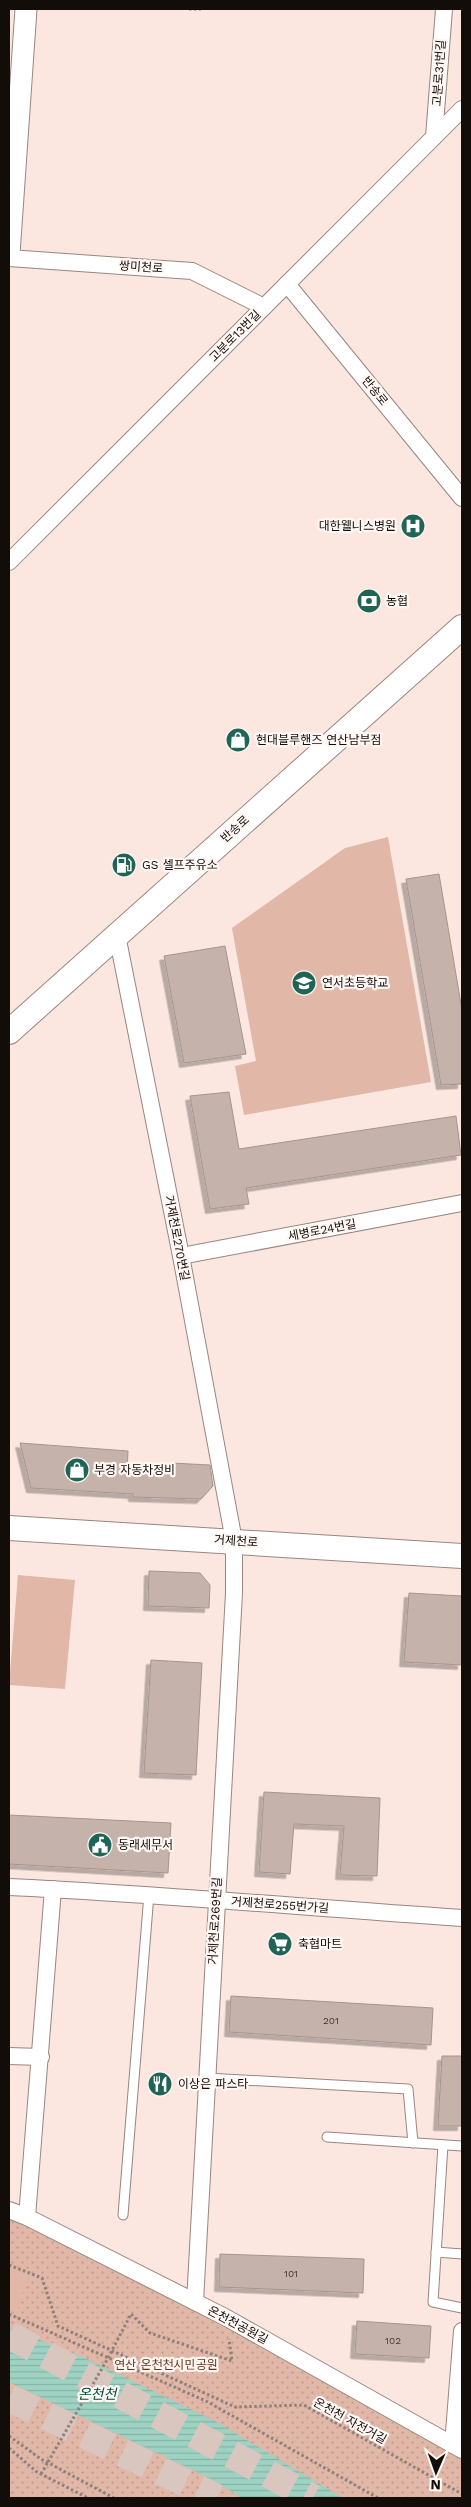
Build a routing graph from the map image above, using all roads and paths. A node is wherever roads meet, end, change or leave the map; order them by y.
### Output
1 (26, 9) edge
2 (189, 9) edge
3 (201, 9) edge
4 (444, 9) edge
5 (462, 109) edge
6 (434, 137) junction
7 (9, 254) edge
8 (9, 258) edge
9 (287, 284) junction
10 (264, 307) junction
11 (462, 498) edge
12 (9, 562) edge
13 (462, 627) edge
14 (117, 935) junction
15 (9, 1032) edge
16 (462, 1203) edge
17 (181, 1256) junction
18 (9, 1528) edge
19 (234, 1541) junction
20 (462, 1556) edge
21 (9, 1887) edge
22 (54, 1889) junction
23 (149, 1894) junction
24 (216, 1901) junction
25 (462, 1918) edge
26 (9, 2056) edge
27 (41, 2057) junction
28 (207, 2078) junction
29 (327, 2138) dead end
30 (413, 2143) junction
31 (443, 2145) junction
32 (462, 2146) edge
33 (9, 2210) edge
34 (123, 2215) dead end
35 (27, 2217) junction
36 (436, 2252) junction
37 (462, 2254) edge
38 (9, 2265) edge
39 (195, 2302) junction
40 (462, 2308) edge
41 (9, 2314) edge
42 (225, 2317) junction
43 (462, 2331) edge
44 (110, 2350) junction
45 (108, 2358) junction
46 (9, 2436) edge
47 (9, 2448) edge
48 (458, 2448) edge
49 (48, 2462) junction
50 (41, 2474) junction
51 (462, 2494) edge
52 (88, 2498) edge
53 (114, 2498) edge
54 (378, 2498) edge

1 - 7 street
2 - 3 path
4 - 6 street, 고분로31번길
5 - 6 street, 고분로13번길
6 - 9 street, 고분로13번길
8 - 10 street, 쌍미천로
9 - 10 street, 고분로13번길
9 - 11 street, 반송로
10 - 12 street, 고분로13번길
13 - 14 main road, 반송로
14 - 15 main road, 반송로
14 - 17 street, 거제천로270번길
16 - 17 street, 세병로24번길
17 - 19 street, 거제천로270번길
18 - 19 main road, 거제천로
19 - 20 main road, 거제천로
19 - 24 street, 거제천로269번길
21 - 22 street, 거제천로255번가길
22 - 23 street, 거제천로255번가길
22 - 27 street
23 - 24 street, 거제천로255번가길
23 - 34 lane
24 - 25 street, 거제천로255번가길
24 - 28 street, 거제천로269번길
26 - 27 street
27 - 35 street
28 - 30 lane
28 - 39 street, 거제천로269번길
29 - 30 lane
30 - 31 lane
31 - 32 lane
31 - 36 lane
33 - 35 street, 온천천공원길
35 - 39 street, 온천천공원길
36 - 37 lane
36 - 40 lane
38 - 44 path, 온천천 자전거길
39 - 42 street, 온천천공원길
41 - 45 path
42 - 44 path
42 - 48 street, 온천천공원길
43 - 48 street
44 - 45 path
44 - 51 path, 온천천 자전거길
45 - 49 path, bridge
45 - 54 path
46 - 49 path
47 - 50 path
49 - 50 path
49 - 53 path
50 - 52 path

